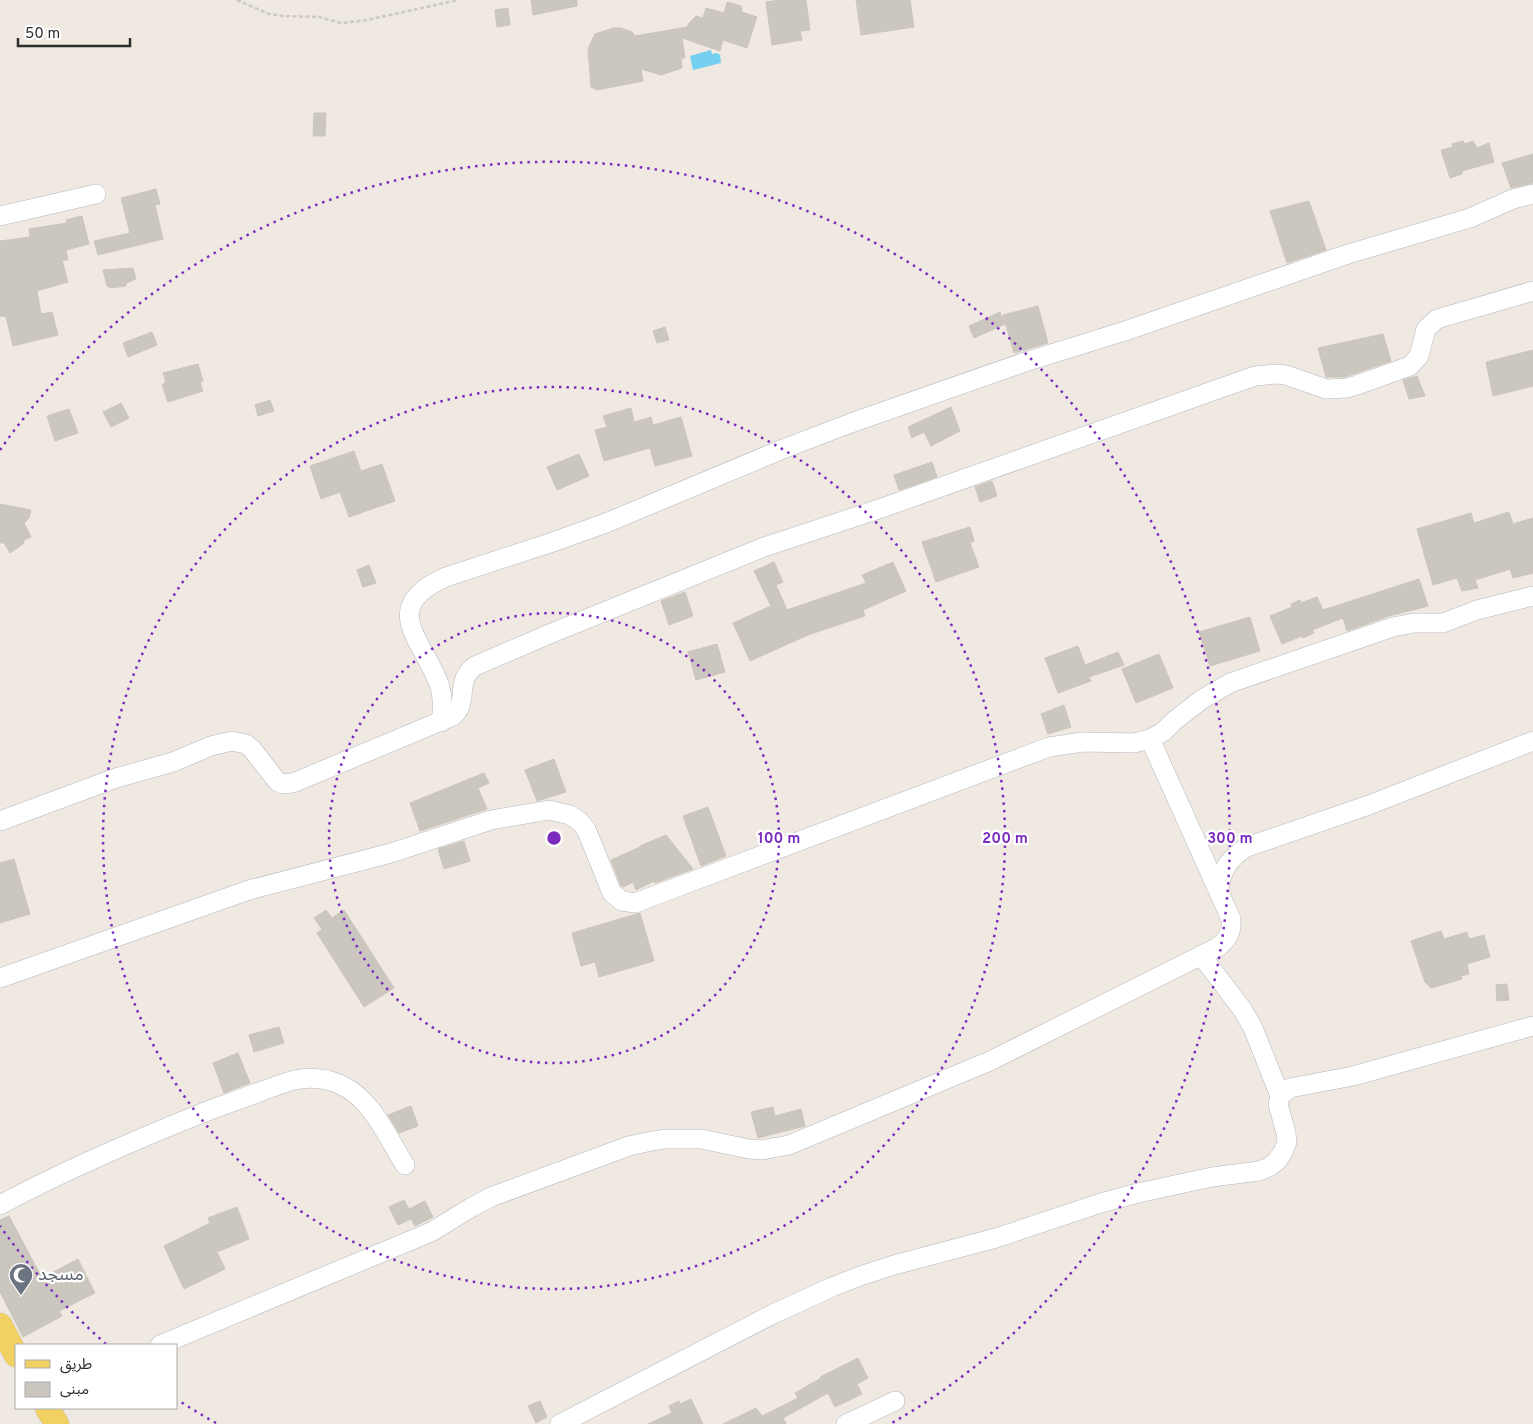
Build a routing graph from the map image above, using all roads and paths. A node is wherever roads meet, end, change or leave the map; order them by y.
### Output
1 (237, 0) edge
2 (458, 0) edge
3 (96, 194) dead end
4 (1533, 194) edge
5 (0, 216) edge
6 (1533, 291) edge
7 (1533, 596) edge
8 (441, 722) junction
9 (1150, 739) junction
10 (1533, 741) edge
11 (0, 821) edge
12 (1219, 893) junction
13 (1201, 955) junction
14 (0, 978) edge
15 (1533, 1026) edge
16 (1280, 1096) junction
17 (405, 1165) dead end
18 (0, 1205) edge
19 (0, 1325) edge
20 (162, 1344) edge
21 (15, 1353) edge
22 (895, 1401) dead end
23 (47, 1409) edge
24 (57, 1424) edge
25 (560, 1424) edge
26 (846, 1424) edge

1 - 2 path
3 - 5 street
4 - 8 street
6 - 8 street
7 - 9 street
8 - 11 street
9 - 12 street
9 - 14 street
10 - 12 street
12 - 13 street
13 - 16 street
13 - 20 street
15 - 16 street
16 - 25 street
17 - 18 street
19 - 21 main road
22 - 26 street
23 - 24 main road

